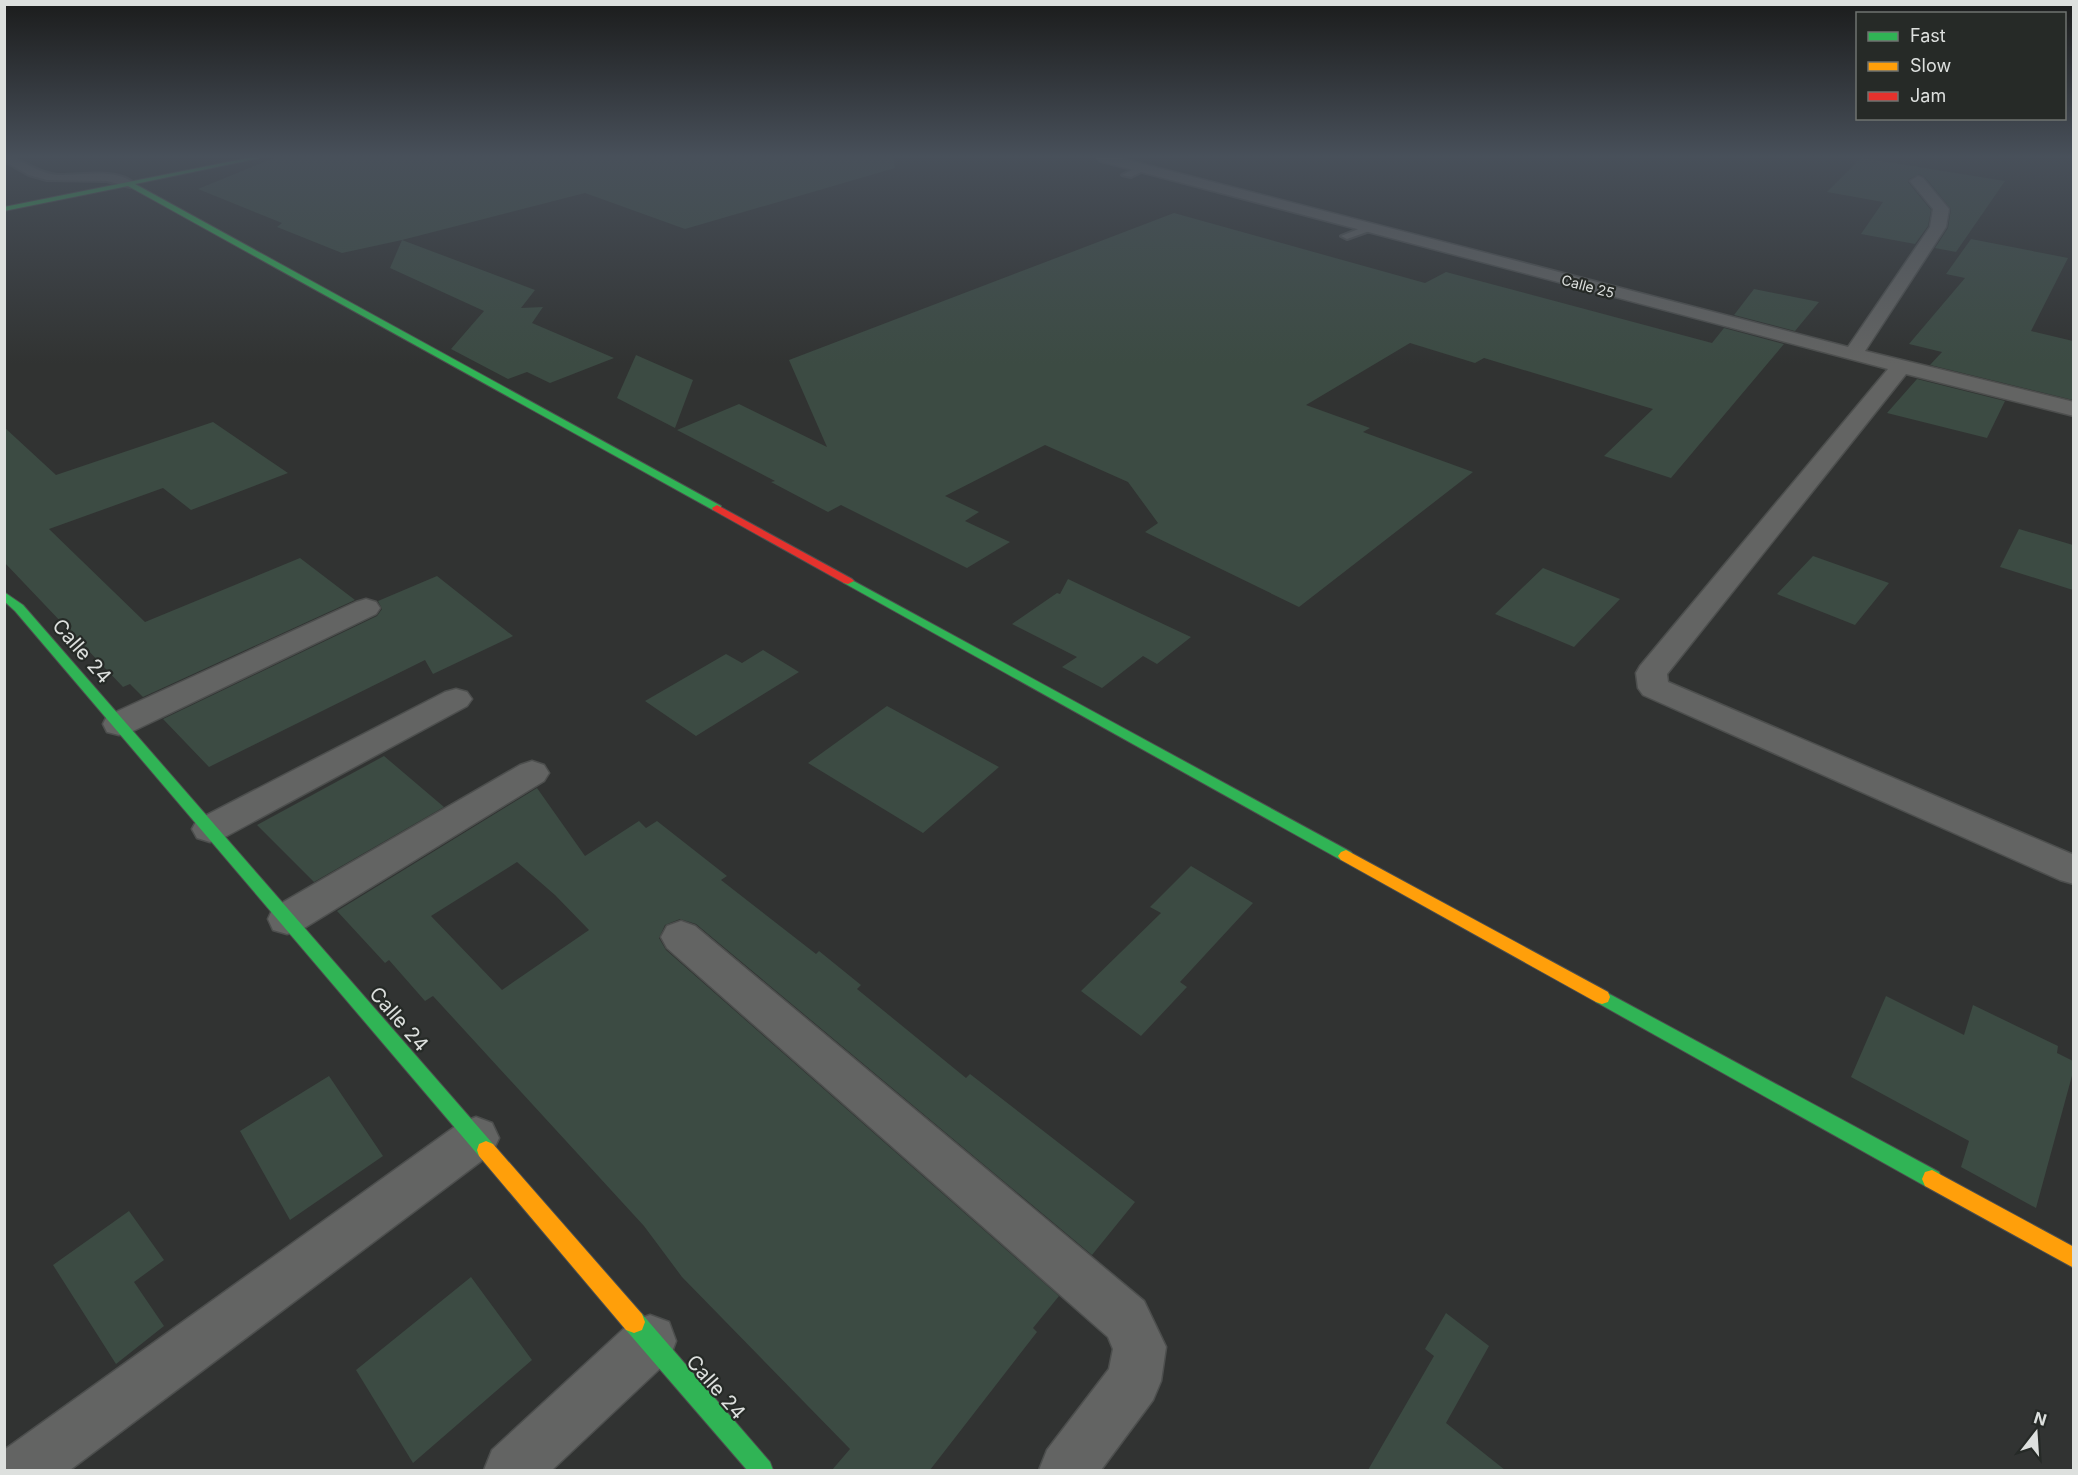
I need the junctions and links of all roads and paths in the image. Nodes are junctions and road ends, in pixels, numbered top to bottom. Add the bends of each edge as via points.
1 (207, 227) edge
2 (1371, 227) joint
3 (1938, 227) edge
4 (1347, 236) dead end
5 (1853, 354) junction
6 (1901, 367) junction
7 (2073, 409) edge
8 (9, 606) edge
9 (366, 608) dead end
10 (456, 699) dead end
11 (119, 724) junction
12 (532, 774) dead end
13 (210, 829) junction
14 (2073, 870) edge
15 (287, 919) junction
16 (681, 937) dead end
17 (476, 1138) junction
18 (2073, 1258) edge
19 (650, 1341) junction
20 (24, 1470) edge
21 (512, 1470) edge
22 (762, 1470) edge
23 (1067, 1470) edge

1 - 18 street
2 - 4 lane
2 - 5 street, Calle 25
3 - 5 street
5 - 6 street, Calle 25
6 - 7 street, Calle 25
6 - 14 street via 1651,673 1654,688
8 - 11 street, Calle 24
9 - 11 street
10 - 13 street
11 - 13 street, Calle 24
12 - 15 street
13 - 15 street, Calle 24
15 - 17 street, Calle 24
16 - 23 street via 1126,1319 1140,1347 1134,1381
17 - 19 street, Calle 24
17 - 20 street
19 - 21 street
19 - 22 street, Calle 24

